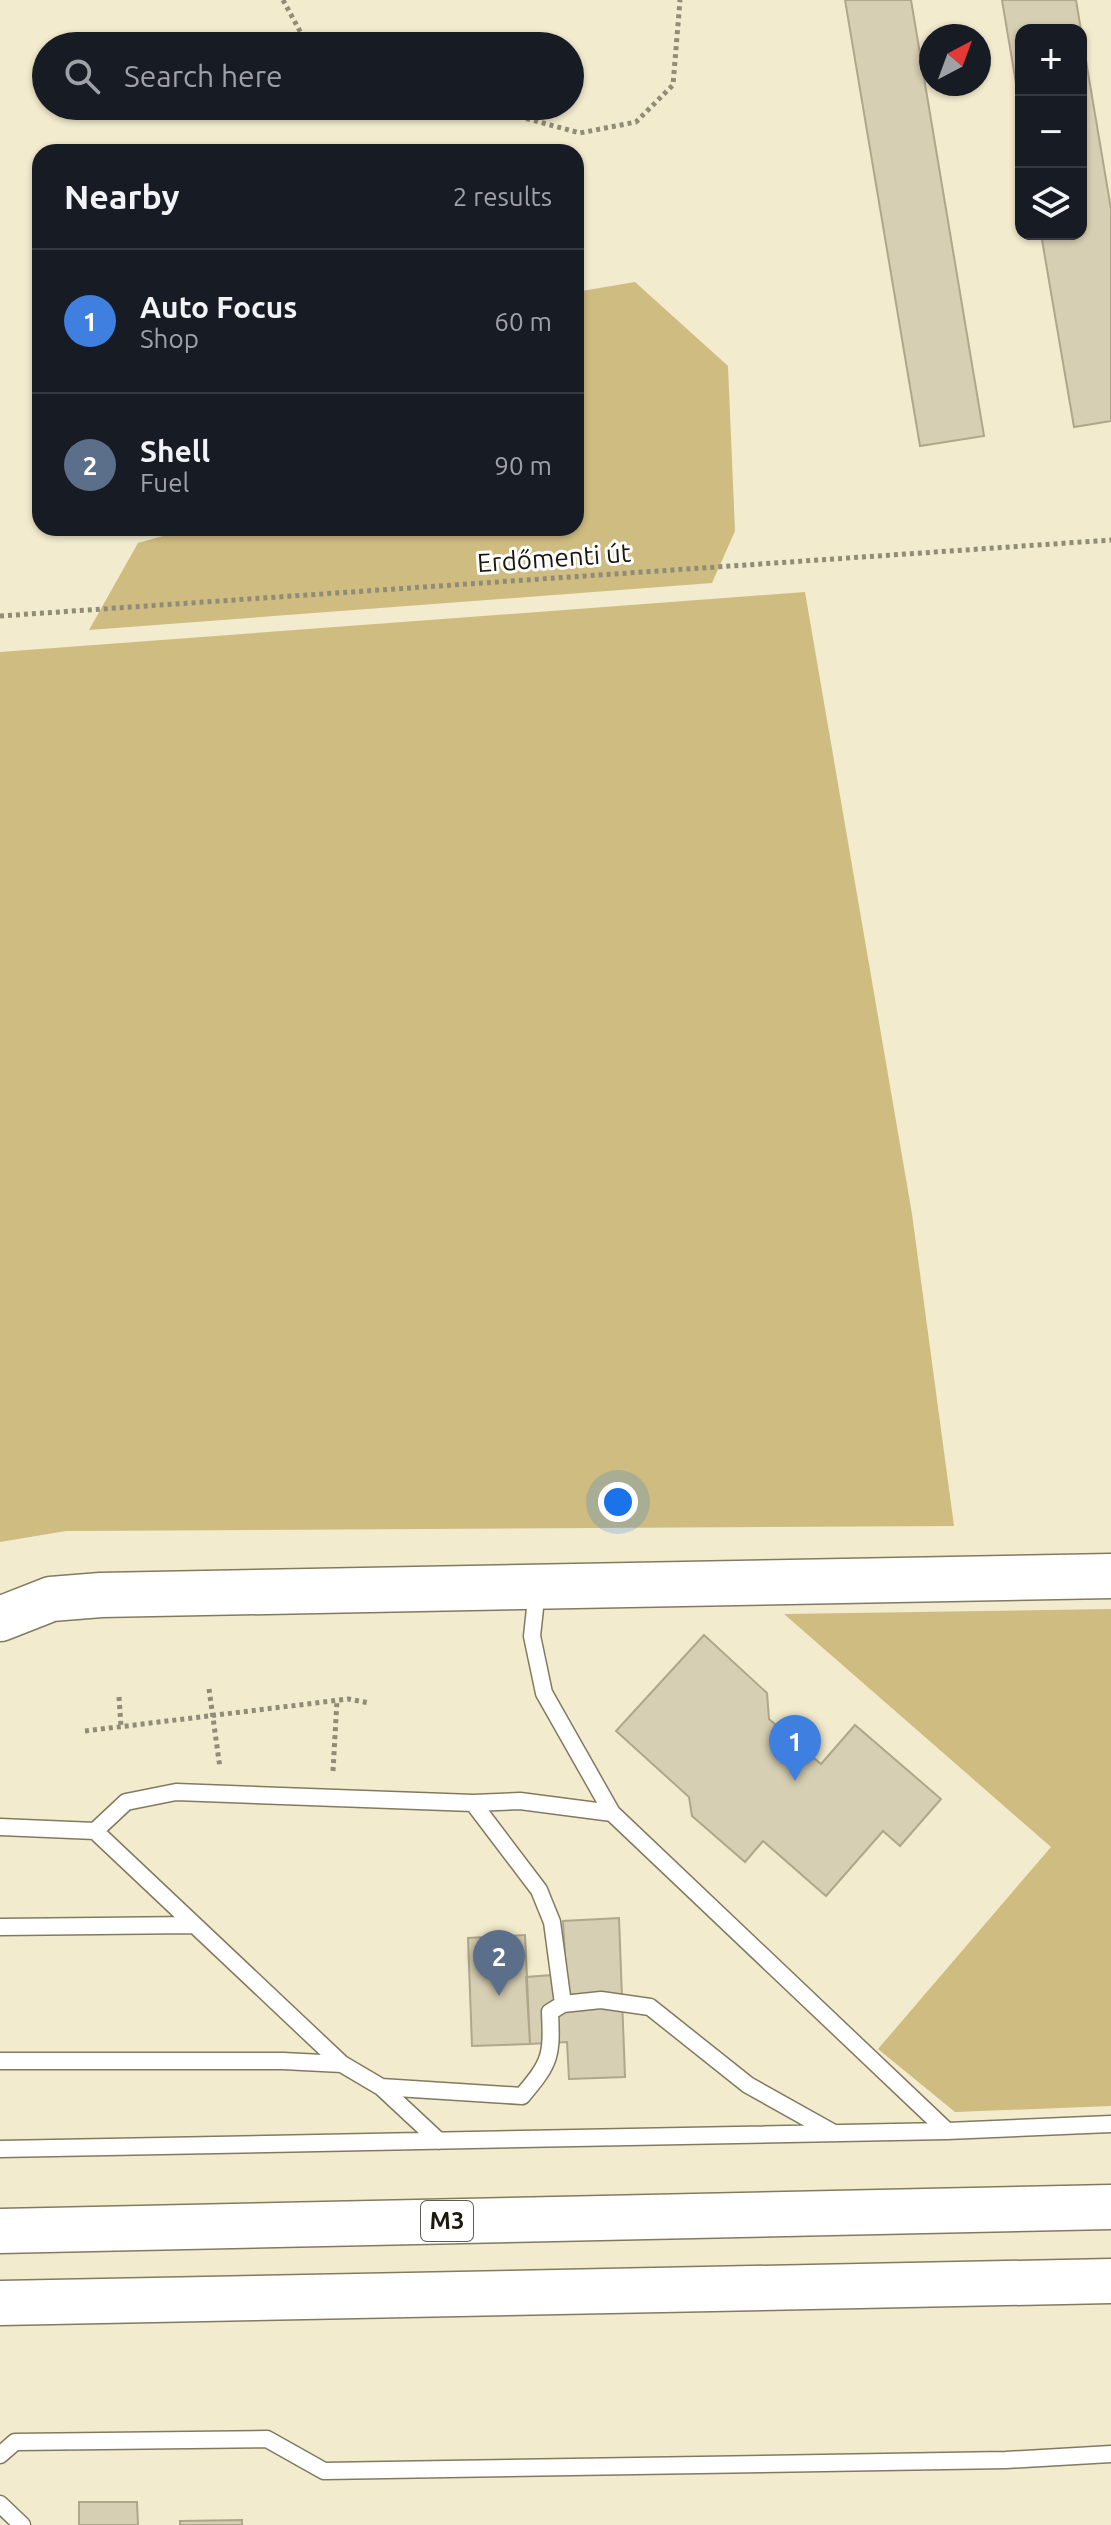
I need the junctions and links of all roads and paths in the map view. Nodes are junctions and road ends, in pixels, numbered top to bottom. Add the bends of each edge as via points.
1 (283, 0) edge
2 (680, 0) edge
3 (300, 32) edge
4 (532, 120) edge
5 (1111, 540) edge
6 (0, 616) edge
7 (1111, 1576) edge
8 (537, 1587) junction
9 (0, 1619) edge
10 (209, 1689) dead end
11 (119, 1697) dead end
12 (337, 1700) junction
13 (369, 1703) dead end
14 (211, 1716) junction
15 (121, 1727) junction
16 (85, 1731) dead end
17 (224, 1793) junction
18 (332, 1797) junction
19 (473, 1803) junction
20 (612, 1813) junction
21 (0, 1827) edge
22 (95, 1831) junction
23 (194, 1925) junction
24 (0, 1927) edge
25 (563, 2004) junction
26 (0, 2061) edge
27 (342, 2064) junction
28 (381, 2087) junction
29 (1111, 2124) edge
30 (947, 2131) junction
31 (833, 2133) junction
32 (439, 2141) junction
33 (0, 2149) edge
34 (1111, 2207) edge
35 (0, 2231) edge
36 (1111, 2281) edge
37 (0, 2303) edge
38 (1111, 2454) edge
39 (0, 2455) edge
40 (0, 2504) edge
41 (22, 2525) edge

1 - 3 path
2 - 4 path via 673,85 636,122 580,133
5 - 6 path, Erdőmenti út
7 - 8 highway
8 - 9 highway via 101,1595 51,1599
8 - 20 lane via 532,1636 544,1693
10 - 14 path
11 - 15 path
12 - 13 path
12 - 14 path
12 - 18 path
14 - 15 path
14 - 17 path
15 - 16 path
17 - 18 lane
17 - 22 lane via 176,1792 126,1802
18 - 19 lane
19 - 20 lane via 520,1801
19 - 25 lane via 539,1890 552,1922
20 - 30 lane
21 - 22 lane
22 - 23 lane
23 - 24 lane
23 - 27 lane
25 - 28 lane via 550,2012 545,2069 522,2096
25 - 31 lane via 601,2000 650,2007 748,2085
26 - 27 lane
27 - 28 lane
28 - 32 lane
29 - 30 lane
30 - 31 lane
31 - 32 lane
32 - 33 lane
34 - 35 highway, M3
36 - 37 highway
38 - 39 lane via 324,2471 267,2439 15,2442
40 - 41 lane

